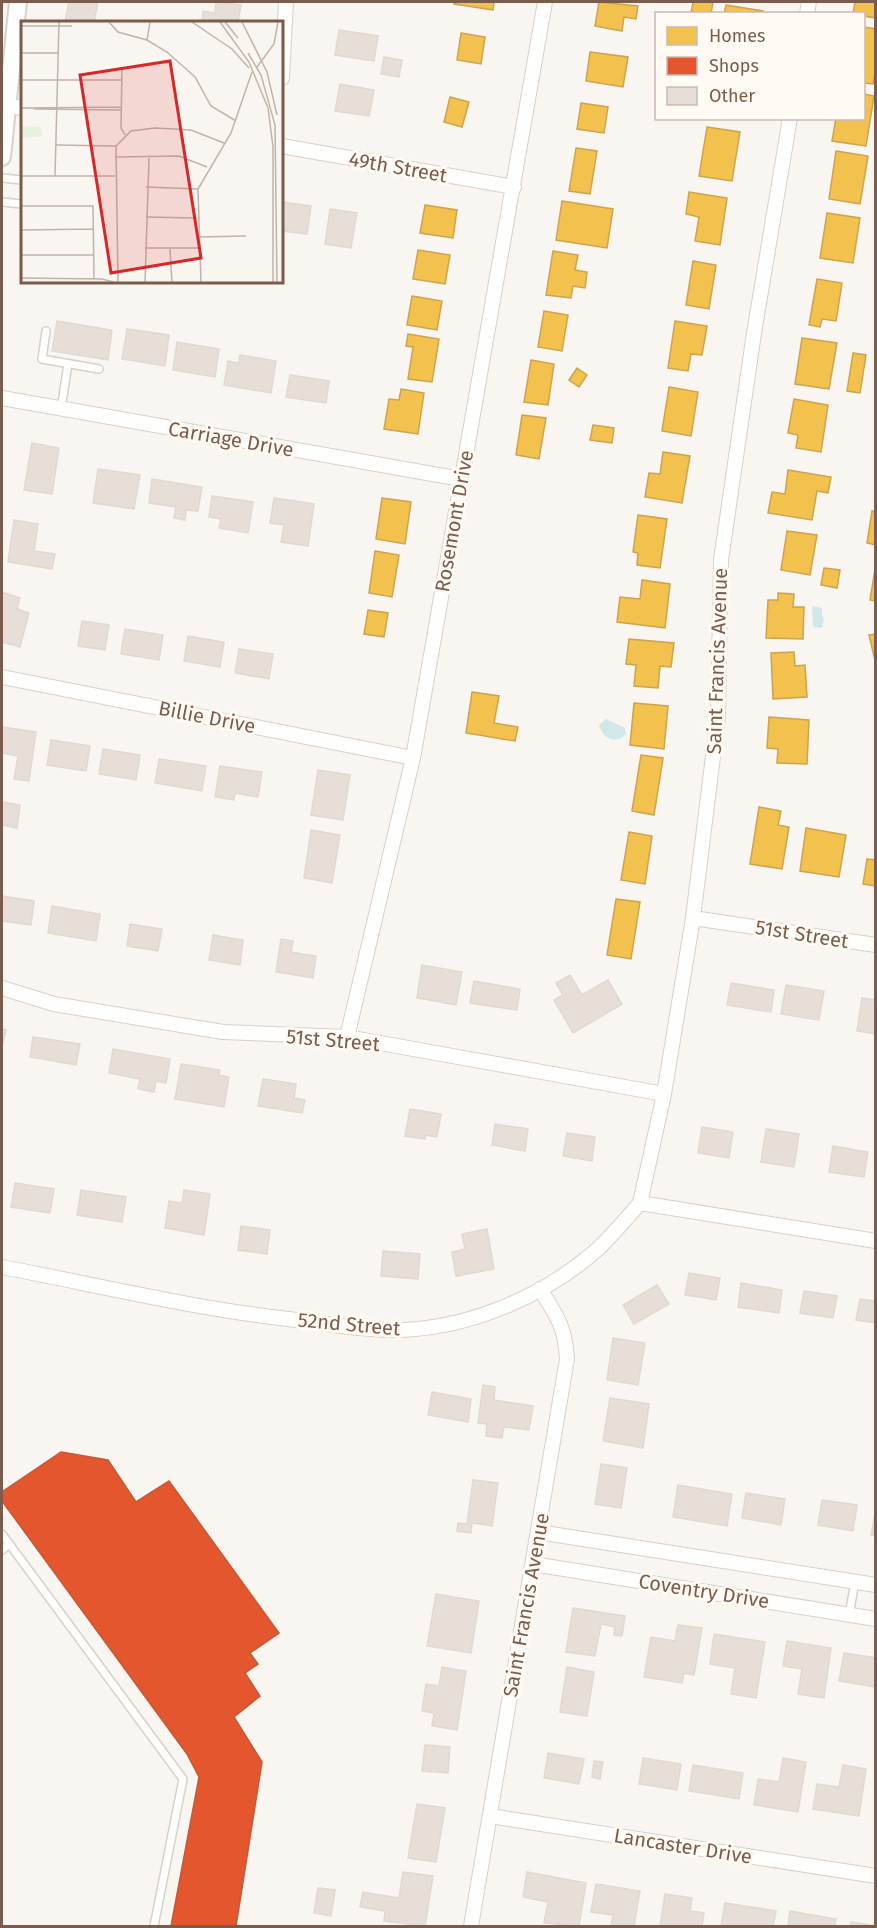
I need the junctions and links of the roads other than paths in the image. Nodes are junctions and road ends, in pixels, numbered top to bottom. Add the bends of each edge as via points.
1 (18, 2) edge
2 (286, 2) edge
3 (545, 2) edge
4 (284, 40) edge
5 (15, 107) edge
6 (790, 120) edge
7 (284, 146) edge
8 (2, 149) edge
9 (2, 178) edge
10 (21, 180) edge
11 (514, 187) junction
12 (2, 202) edge
13 (21, 204) edge
14 (46, 331) dead end
15 (68, 364) junction
16 (99, 369) dead end
17 (2, 398) edge
18 (61, 409) junction
19 (461, 479) junction
20 (2, 676) edge
21 (413, 758) junction
22 (693, 918) junction
23 (876, 945) edge
24 (2, 988) edge
25 (347, 1037) junction
26 (664, 1094) junction
27 (640, 1203) junction
28 (876, 1241) edge
29 (2, 1267) edge
30 (540, 1289) junction
31 (538, 1532) junction
32 (2, 1534) edge
33 (9, 1544) junction
34 (2, 1550) edge
35 (533, 1564) junction
36 (855, 1582) junction
37 (876, 1585) edge
38 (849, 1615) junction
39 (876, 1619) edge
40 (490, 1816) junction
41 (876, 1876) edge
42 (154, 1926) edge
43 (471, 1926) edge

1 - 5 street
2 - 4 street
3 - 11 street, Rosemont Drive
5 - 8 street
6 - 22 street, Saint Francis Avenue via 721,560 718,716
7 - 11 street, 49th Street
9 - 10 lane
11 - 19 street, Rosemont Drive
12 - 13 lane
14 - 15 lane via 42,359
15 - 16 lane
15 - 18 lane
17 - 18 street, Carriage Drive
18 - 19 street, Carriage Drive
19 - 21 street, Rosemont Drive
20 - 21 street, Billie Drive
21 - 25 street, Rosemont Drive
22 - 23 street, 51st Street
22 - 26 street, Saint Francis Avenue
24 - 25 street, 51st Street via 54,1004 223,1032
25 - 26 street, 51st Street
26 - 27 street, Saint Francis Avenue
27 - 28 street
27 - 30 street, 52nd Street via 599,1248
29 - 30 street, 52nd Street via 243,1314 402,1330 450,1323 496,1309
30 - 31 street, Saint Francis Avenue via 560,1320 566,1336 567,1359
31 - 35 street, Saint Francis Avenue
31 - 36 street, Coventry Drive
32 - 33 lane
33 - 34 lane
33 - 42 lane via 183,1779
35 - 38 street, Coventry Drive
35 - 40 street, Saint Francis Avenue
36 - 37 street, Coventry Drive
36 - 38 lane
38 - 39 street, Coventry Drive
40 - 41 street, Lancaster Drive
40 - 43 street, Saint Francis Avenue

